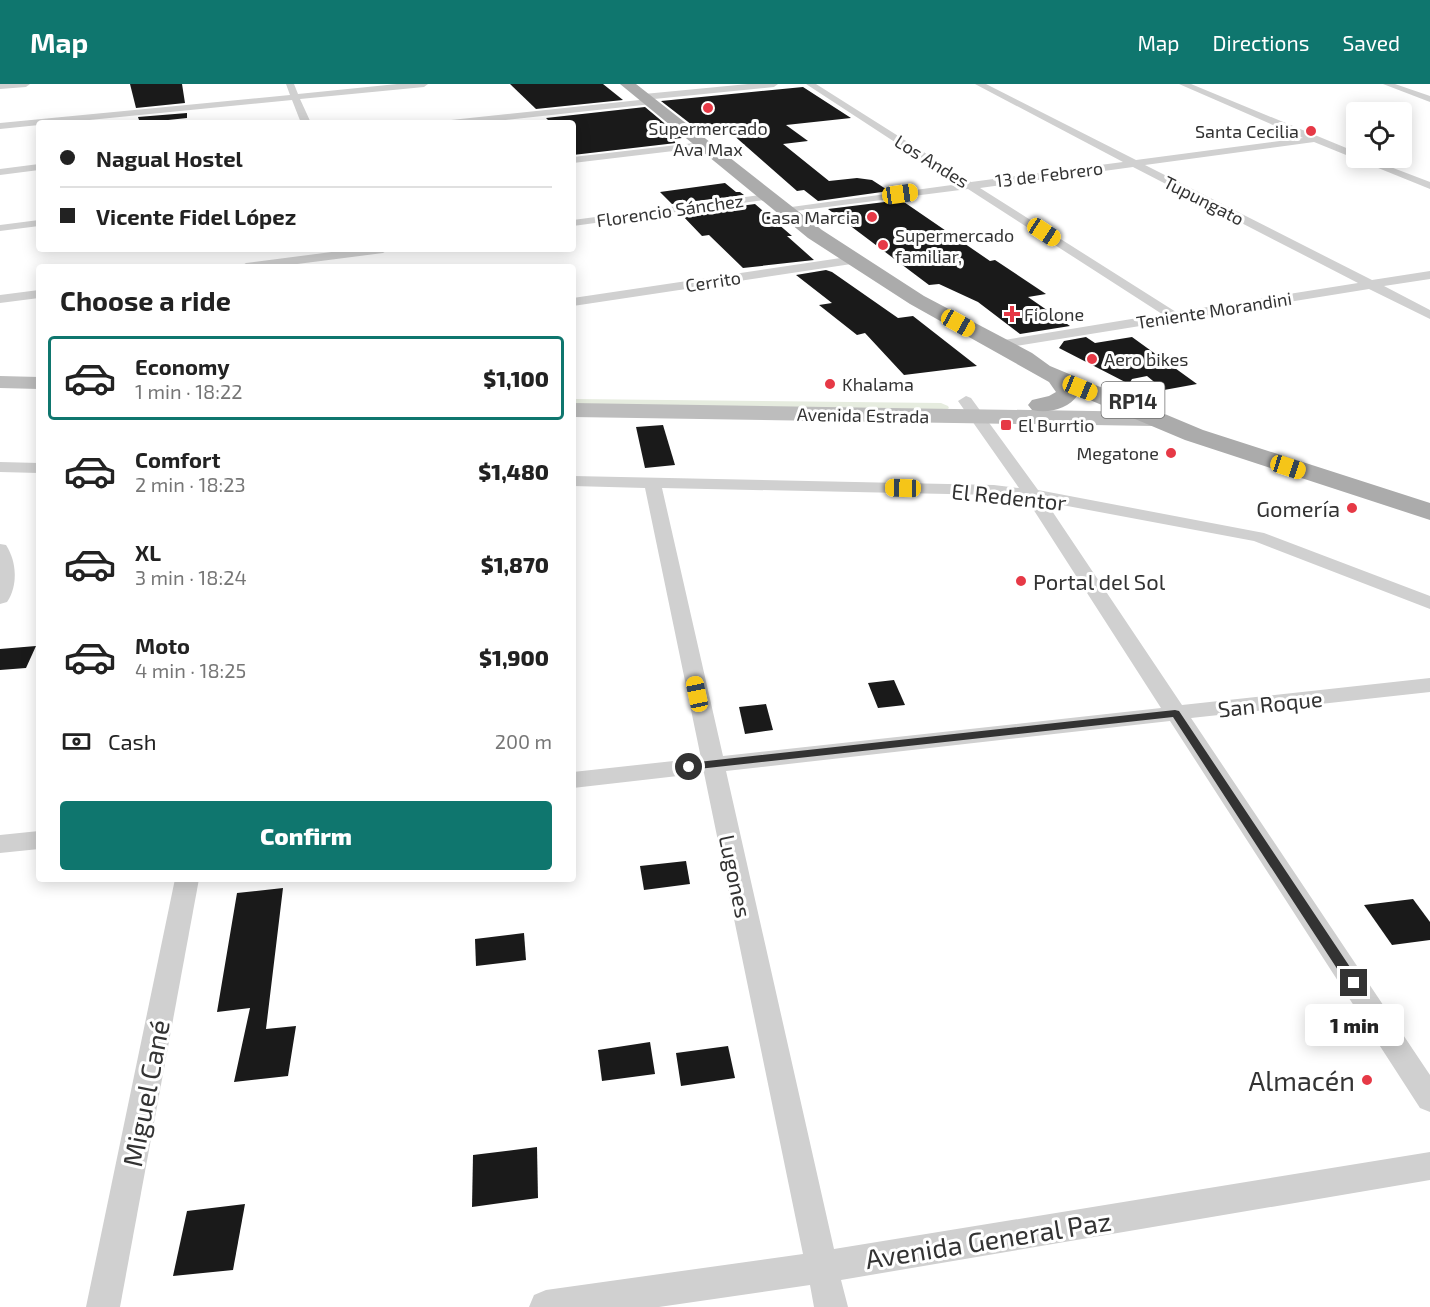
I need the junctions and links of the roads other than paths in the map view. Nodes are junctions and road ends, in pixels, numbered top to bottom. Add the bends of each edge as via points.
1 (26, 84) edge
2 (290, 84) edge
3 (424, 84) edge
4 (627, 84) edge
5 (774, 84) edge
6 (810, 84) edge
7 (979, 84) edge
8 (1183, 84) edge
9 (1387, 84) edge
10 (0, 86) edge
11 (294, 97) junction
12 (1430, 99) edge
13 (647, 100) junction
14 (61, 120) edge
15 (305, 120) edge
16 (477, 120) edge
17 (36, 122) edge
18 (0, 126) edge
19 (1315, 140) junction
20 (704, 145) junction
21 (1346, 152) edge
22 (576, 160) edge
23 (1132, 163) junction
24 (36, 167) edge
25 (1385, 168) edge
26 (0, 171) edge
27 (969, 184) junction
28 (1430, 186) edge
29 (768, 197) junction
30 (784, 211) junction
31 (36, 223) edge
32 (576, 223) edge
33 (0, 228) edge
34 (353, 252) edge
35 (854, 260) junction
36 (267, 264) edge
37 (1430, 275) edge
38 (1370, 285) junction
39 (36, 294) edge
40 (0, 299) edge
41 (576, 302) edge
42 (1430, 315) edge
43 (1175, 317) junction
44 (998, 345) junction
45 (1024, 358) junction
46 (1059, 380) junction
47 (0, 382) edge
48 (36, 383) edge
49 (576, 394) edge
50 (0, 399) edge
51 (36, 400) edge
52 (1040, 405) junction
53 (972, 409) junction
54 (1128, 409) junction
55 (576, 410) edge
56 (1154, 419) junction
57 (1242, 441) junction
58 (0, 467) edge
59 (36, 468) edge
60 (576, 482) edge
61 (653, 484) junction
62 (1032, 494) junction
63 (1430, 501) edge
64 (1430, 512) edge
65 (0, 549) edge
66 (0, 598) edge
67 (1430, 603) edge
68 (1430, 685) edge
69 (1175, 713) junction
70 (712, 764) junction
71 (576, 780) edge
72 (36, 840) edge
73 (0, 844) edge
74 (187, 882) edge
75 (1430, 1099) edge
76 (1430, 1166) edge
77 (822, 1267) junction
78 (103, 1307) edge
79 (546, 1307) edge
80 (831, 1307) edge

1 - 10 street
2 - 11 street
3 - 11 street
4 - 13 main road, RP14
5 - 13 street
6 - 27 street, Los Andes
7 - 23 street, Tupungato
8 - 19 street
9 - 12 street
11 - 14 street
11 - 15 street
13 - 16 street
13 - 20 main road, RP14
17 - 18 street
19 - 21 street
19 - 23 street, 13 de Febrero
20 - 22 street
20 - 29 main road, RP14
23 - 27 street, 13 de Febrero
23 - 38 street, Tupungato
24 - 26 street
25 - 28 street
27 - 30 street, 13 de Febrero
27 - 43 street, Los Andes
29 - 30 main road, RP14
29 - 32 street, Florencio Sánchez
30 - 35 main road, RP14
31 - 33 street
34 - 36 street
35 - 41 street, Cerrito
35 - 44 main road, RP14
37 - 38 street, Teniente Morandini
38 - 42 street, Tupungato
38 - 43 street, Teniente Morandini
39 - 40 street
43 - 44 street, Teniente Morandini
44 - 45 main road, RP14
45 - 46 main road, RP14
45 - 57 main road, RP14
46 - 52 main road via 1068,394 1057,402
46 - 54 main road, RP14
47 - 48 main road
49 - 53 main road, Avenida Estrada
50 - 51 main road
52 - 53 main road, Avenida Estrada
52 - 54 main road, Avenida Estrada
53 - 55 main road, Avenida Estrada
53 - 56 main road, Avenida Estrada
53 - 62 street
54 - 56 main road, RP14
54 - 57 main road
56 - 64 main road, RP14 via 1238,451
57 - 63 main road, RP14
58 - 59 street
60 - 61 street, El Redentor
61 - 62 street, El Redentor
61 - 70 street, Lugones
62 - 67 street, El Redentor via 1258,537
62 - 69 street
65 - 66 street via 6,573
68 - 69 street, San Roque
69 - 70 street, San Roque
69 - 75 street
70 - 71 street, San Roque
70 - 77 street, Lugones
72 - 73 street
74 - 78 street, Miguel Cané
76 - 77 street, Avenida General Paz
77 - 79 street, Avenida General Paz
77 - 80 street, Lugones

